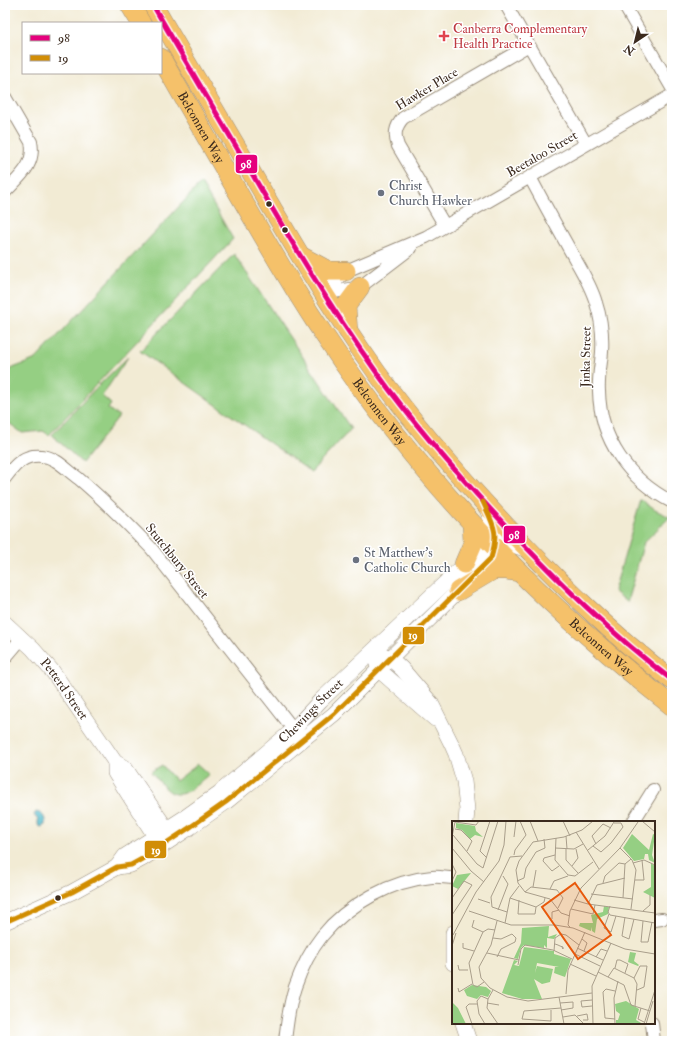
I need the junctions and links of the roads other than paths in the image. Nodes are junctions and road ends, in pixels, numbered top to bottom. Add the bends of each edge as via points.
1 (130, 5) edge
2 (153, 5) edge
3 (506, 5) edge
4 (624, 5) edge
5 (140, 22) edge
6 (529, 45) junction
7 (162, 60) edge
8 (672, 88) edge
9 (672, 95) edge
10 (5, 97) edge
11 (586, 144) junction
12 (530, 177) junction
13 (5, 192) edge
14 (444, 226) junction
15 (426, 237) junction
16 (298, 254) junction
17 (346, 271) junction
18 (286, 275) junction
19 (360, 287) junction
20 (324, 294) junction
21 (348, 331) junction
22 (326, 338) junction
23 (5, 478) edge
24 (484, 502) junction
25 (672, 502) edge
26 (472, 524) junction
27 (494, 546) junction
28 (530, 552) junction
29 (464, 564) junction
30 (518, 572) junction
31 (458, 591) junction
32 (5, 623) edge
33 (22, 638) junction
34 (373, 650) junction
35 (5, 658) edge
36 (390, 658) junction
37 (379, 670) junction
38 (672, 680) edge
39 (672, 706) edge
40 (440, 724) junction
41 (297, 735) junction
42 (654, 790) dead end
43 (466, 821) edge
44 (634, 821) edge
45 (164, 837) junction
46 (452, 878) edge
47 (5, 922) edge
48 (463, 1024) edge
49 (652, 1024) edge
50 (285, 1041) edge
51 (470, 1041) edge
52 (654, 1041) edge

1 - 5 main road
2 - 16 main road, Belconnen Way
3 - 6 street
4 - 8 street
6 - 11 street
6 - 14 street, Hawker Place via 403,118 399,123 395,132 398,146
7 - 18 main road, Belconnen Way
9 - 11 street, Beetaloo Street
10 - 13 street via 33,150 26,169
11 - 12 street, Beetaloo Street
12 - 14 street, Beetaloo Street
12 - 25 street, Jinka Street via 582,271 596,303 600,318 602,349 599,391 601,414 612,446 624,464 639,479 658,495
14 - 15 street, Beetaloo Street
15 - 17 street, Beetaloo Street
15 - 19 street, Beetaloo Street
16 - 17 main road via 329,272
16 - 20 main road, Belconnen Way
17 - 20 street, Beetaloo Street
18 - 20 main road via 306,292
18 - 22 main road, Belconnen Way
19 - 20 street, Beetaloo Street
19 - 21 main road via 346,306
20 - 21 main road, Belconnen Way
20 - 22 main road via 319,308
21 - 24 main road, Belconnen Way via 410,417
22 - 26 main road, Belconnen Way via 393,431
23 - 41 street, Stutchbury Street via 23,460 32,456 46,456 56,461 100,497 151,548
24 - 27 street, Chewings Street via 494,524
24 - 28 main road, Belconnen Way
26 - 27 main road, Belconnen Way
26 - 29 main road via 473,543
27 - 28 street, Chewings Street via 513,545
27 - 29 street, Chewings Street via 481,549
27 - 30 main road, Belconnen Way
27 - 31 street, Chewings Street via 491,558
28 - 38 main road, Belconnen Way via 602,621
29 - 34 street, Chewings Street
30 - 31 main road via 493,570
30 - 39 main road, Belconnen Way via 588,637
31 - 36 street, Chewings Street
32 - 33 street, Petterd Street
33 - 35 street
33 - 45 street, Petterd Street via 53,672 115,762 125,768
34 - 36 street
34 - 37 street
34 - 41 street, Chewings Street via 320,700
36 - 37 street, Chewings Street
36 - 40 street via 431,703
37 - 40 street
37 - 41 street, Chewings Street via 334,714
40 - 43 street via 456,754 464,781
41 - 45 street, Chewings Street via 222,797
42 - 44 street
45 - 47 street, Chewings Street via 131,865 117,866 72,892
46 - 50 street via 432,877 404,883 378,892 342,916 322,936 306,961 295,987
48 - 51 street
49 - 52 street

